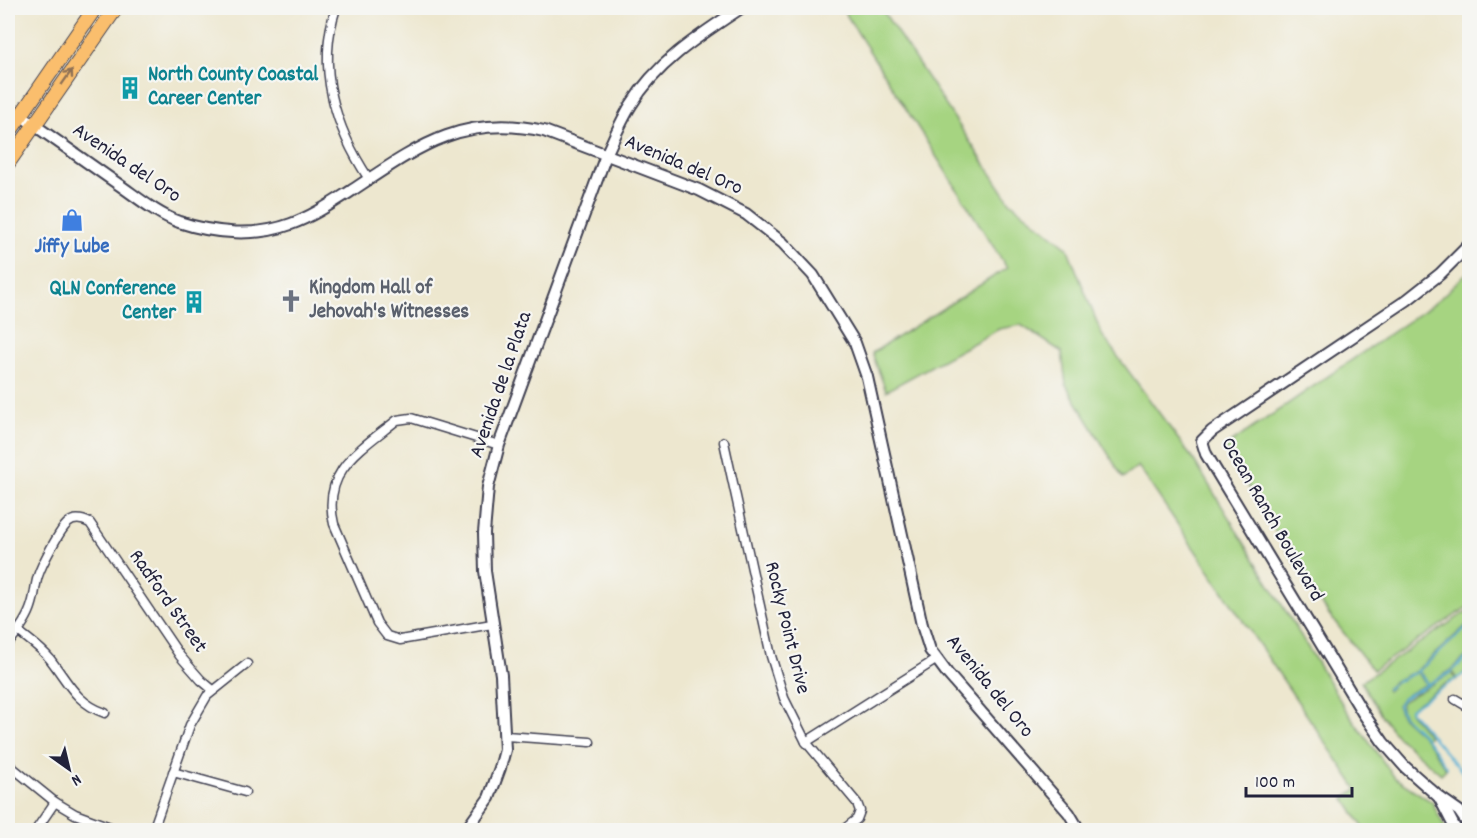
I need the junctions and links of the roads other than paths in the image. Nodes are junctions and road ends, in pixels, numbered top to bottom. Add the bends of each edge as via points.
1 (94, 8) edge
2 (116, 8) edge
3 (336, 8) edge
4 (741, 8) edge
5 (21, 115) junction
6 (34, 125) junction
7 (8, 134) edge
8 (606, 155) junction
9 (8, 163) edge
10 (369, 179) junction
11 (1470, 244) edge
12 (724, 442) dead end
13 (499, 445) junction
14 (492, 624) junction
15 (18, 631) junction
16 (8, 644) edge
17 (937, 660) junction
18 (247, 664) dead end
19 (213, 690) junction
20 (1455, 699) dead end
21 (1470, 708) edge
22 (105, 713) dead end
23 (506, 736) junction
24 (590, 742) dead end
25 (806, 742) junction
26 (8, 764) edge
27 (173, 772) junction
28 (245, 792) dead end
29 (1439, 797) junction
30 (55, 802) junction
31 (1470, 827) edge
32 (36, 831) edge
33 (118, 831) edge
34 (153, 831) edge
35 (466, 831) edge
36 (843, 831) edge
37 (1079, 831) edge
38 (1456, 831) edge

1 - 5 main road
6 -> 2 main road
3 - 10 street via 328,61 329,91 338,123
4 - 8 street, Avenida de la Plata via 697,37 646,84 622,119
5 - 6 street, Avenida del Oro
5 - 7 main road
6 - 9 main road
6 - 10 street, Avenida del Oro via 153,209 178,222 211,230 242,233 290,225 314,215
8 - 10 street, Avenida del Oro via 544,131 499,125 475,127 420,147
8 - 13 street, Avenida de la Plata
8 - 17 street, Avenida del Oro via 699,190 746,214 783,243 813,275 845,324 867,377 922,625
11 - 29 street, Ocean Ranch Boulevard via 1407,300 1202,441 1206,454 1363,713 1405,767
12 - 25 street, Rocky Point Drive via 773,664 791,715
13 - 14 street, Avenida de la Plata via 488,487 484,533
13 - 14 street via 402,417 349,459 334,482 331,498 334,524 377,623 387,636 400,640
14 - 23 street, Avenida de la Plata
15 - 16 street
15 - 19 street, Radford Street via 32,605 43,563 65,526 77,519 84,520 90,523 180,656
15 - 22 street via 49,658 91,708
17 - 25 street
17 - 37 street, Avenida del Oro via 1069,813
18 - 19 street
19 - 27 street via 190,725
20 - 21 street
23 - 24 street
23 - 35 street, Avenida de la Plata via 501,768 489,798
25 - 36 street, Rocky Point Drive via 857,803 857,819
26 - 30 street
27 - 28 street
27 - 34 street
29 - 31 street, Ocean Ranch Boulevard via 1459,811
29 - 38 street, Ocean Ranch Boulevard
30 - 32 street
30 - 33 street

